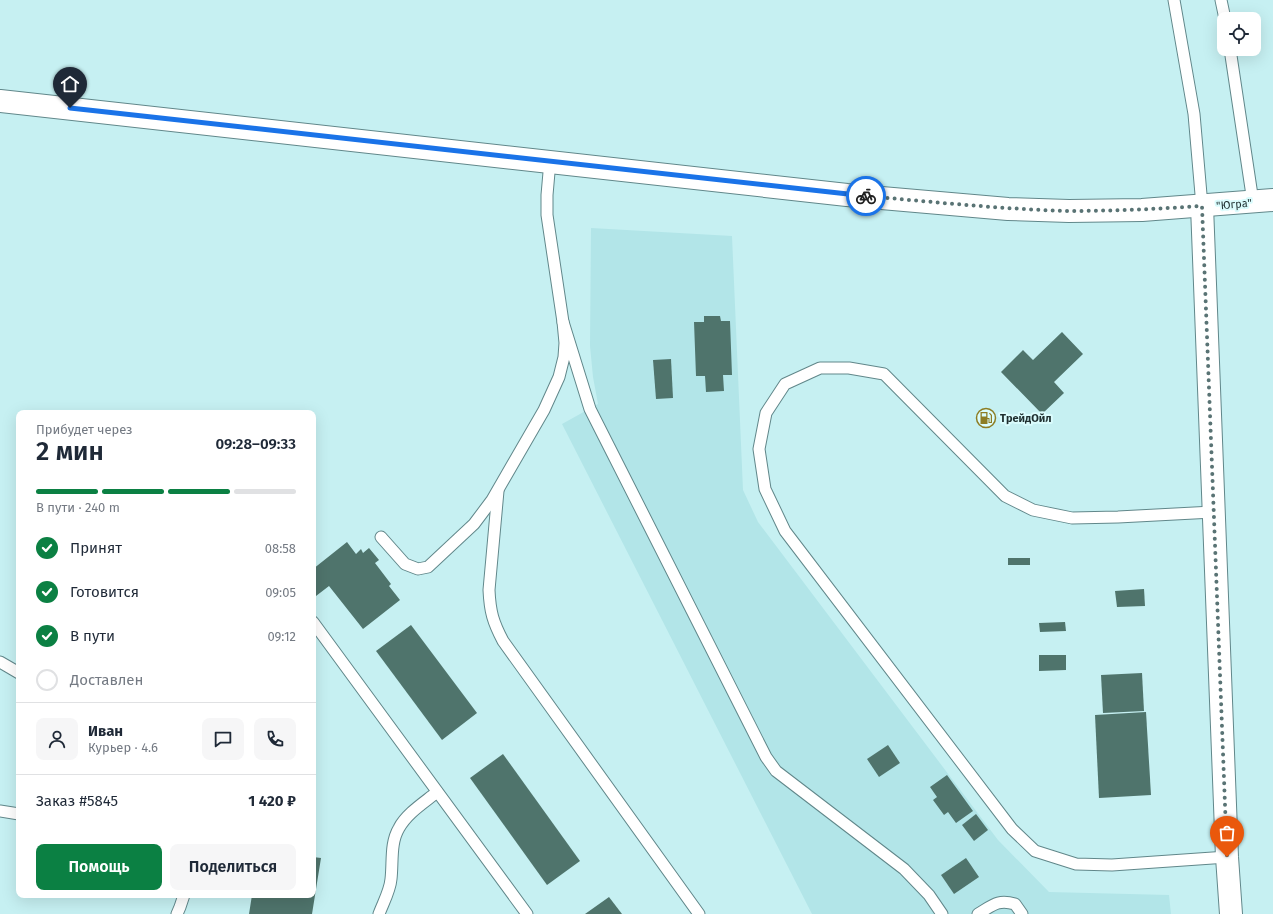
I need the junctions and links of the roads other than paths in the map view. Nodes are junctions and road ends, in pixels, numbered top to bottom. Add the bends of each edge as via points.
1 (1174, 0) edge
2 (1222, 0) edge
3 (1224, 12) edge
4 (1232, 56) edge
5 (0, 101) edge
6 (550, 162) junction
7 (1263, 201) edge
8 (1202, 206) junction
9 (563, 322) junction
10 (498, 488) junction
11 (1213, 512) junction
12 (381, 537) dead end
13 (316, 626) edge
14 (0, 662) edge
15 (16, 671) edge
16 (437, 792) junction
17 (0, 811) edge
18 (16, 814) edge
19 (1227, 857) junction
20 (183, 898) edge
21 (177, 914) edge
22 (379, 914) edge
23 (526, 914) edge
24 (699, 914) edge
25 (942, 914) edge
26 (978, 914) edge
27 (1022, 914) edge
28 (1231, 914) edge

1 - 8 lane via 1194,114
2 - 3 lane
4 - 7 lane
5 - 6 main road, "Югра"
6 - 8 main road, "Югра" via 847,195 1008,208 1069,211
6 - 9 lane via 547,215
7 - 8 main road, "Югра"
8 - 11 main road
9 - 10 lane via 564,357 559,377 544,410
9 - 25 lane via 590,409 766,757 776,771 904,869 929,895
10 - 12 lane via 474,524 428,567 418,569 405,564
10 - 24 lane via 489,590 494,624 503,641
11 - 19 main road
11 - 19 lane via 1072,518 1033,510 1006,496 884,374 849,368 820,368 785,384 766,413 759,449 765,490 785,531 1012,829 1035,851 1076,864 1112,865
13 - 16 lane
14 - 15 lane
16 - 22 lane via 399,827 394,840 391,881
16 - 23 lane
17 - 18 lane
19 - 28 main road
20 - 21 lane
26 - 27 lane via 1004,901 1015,904

